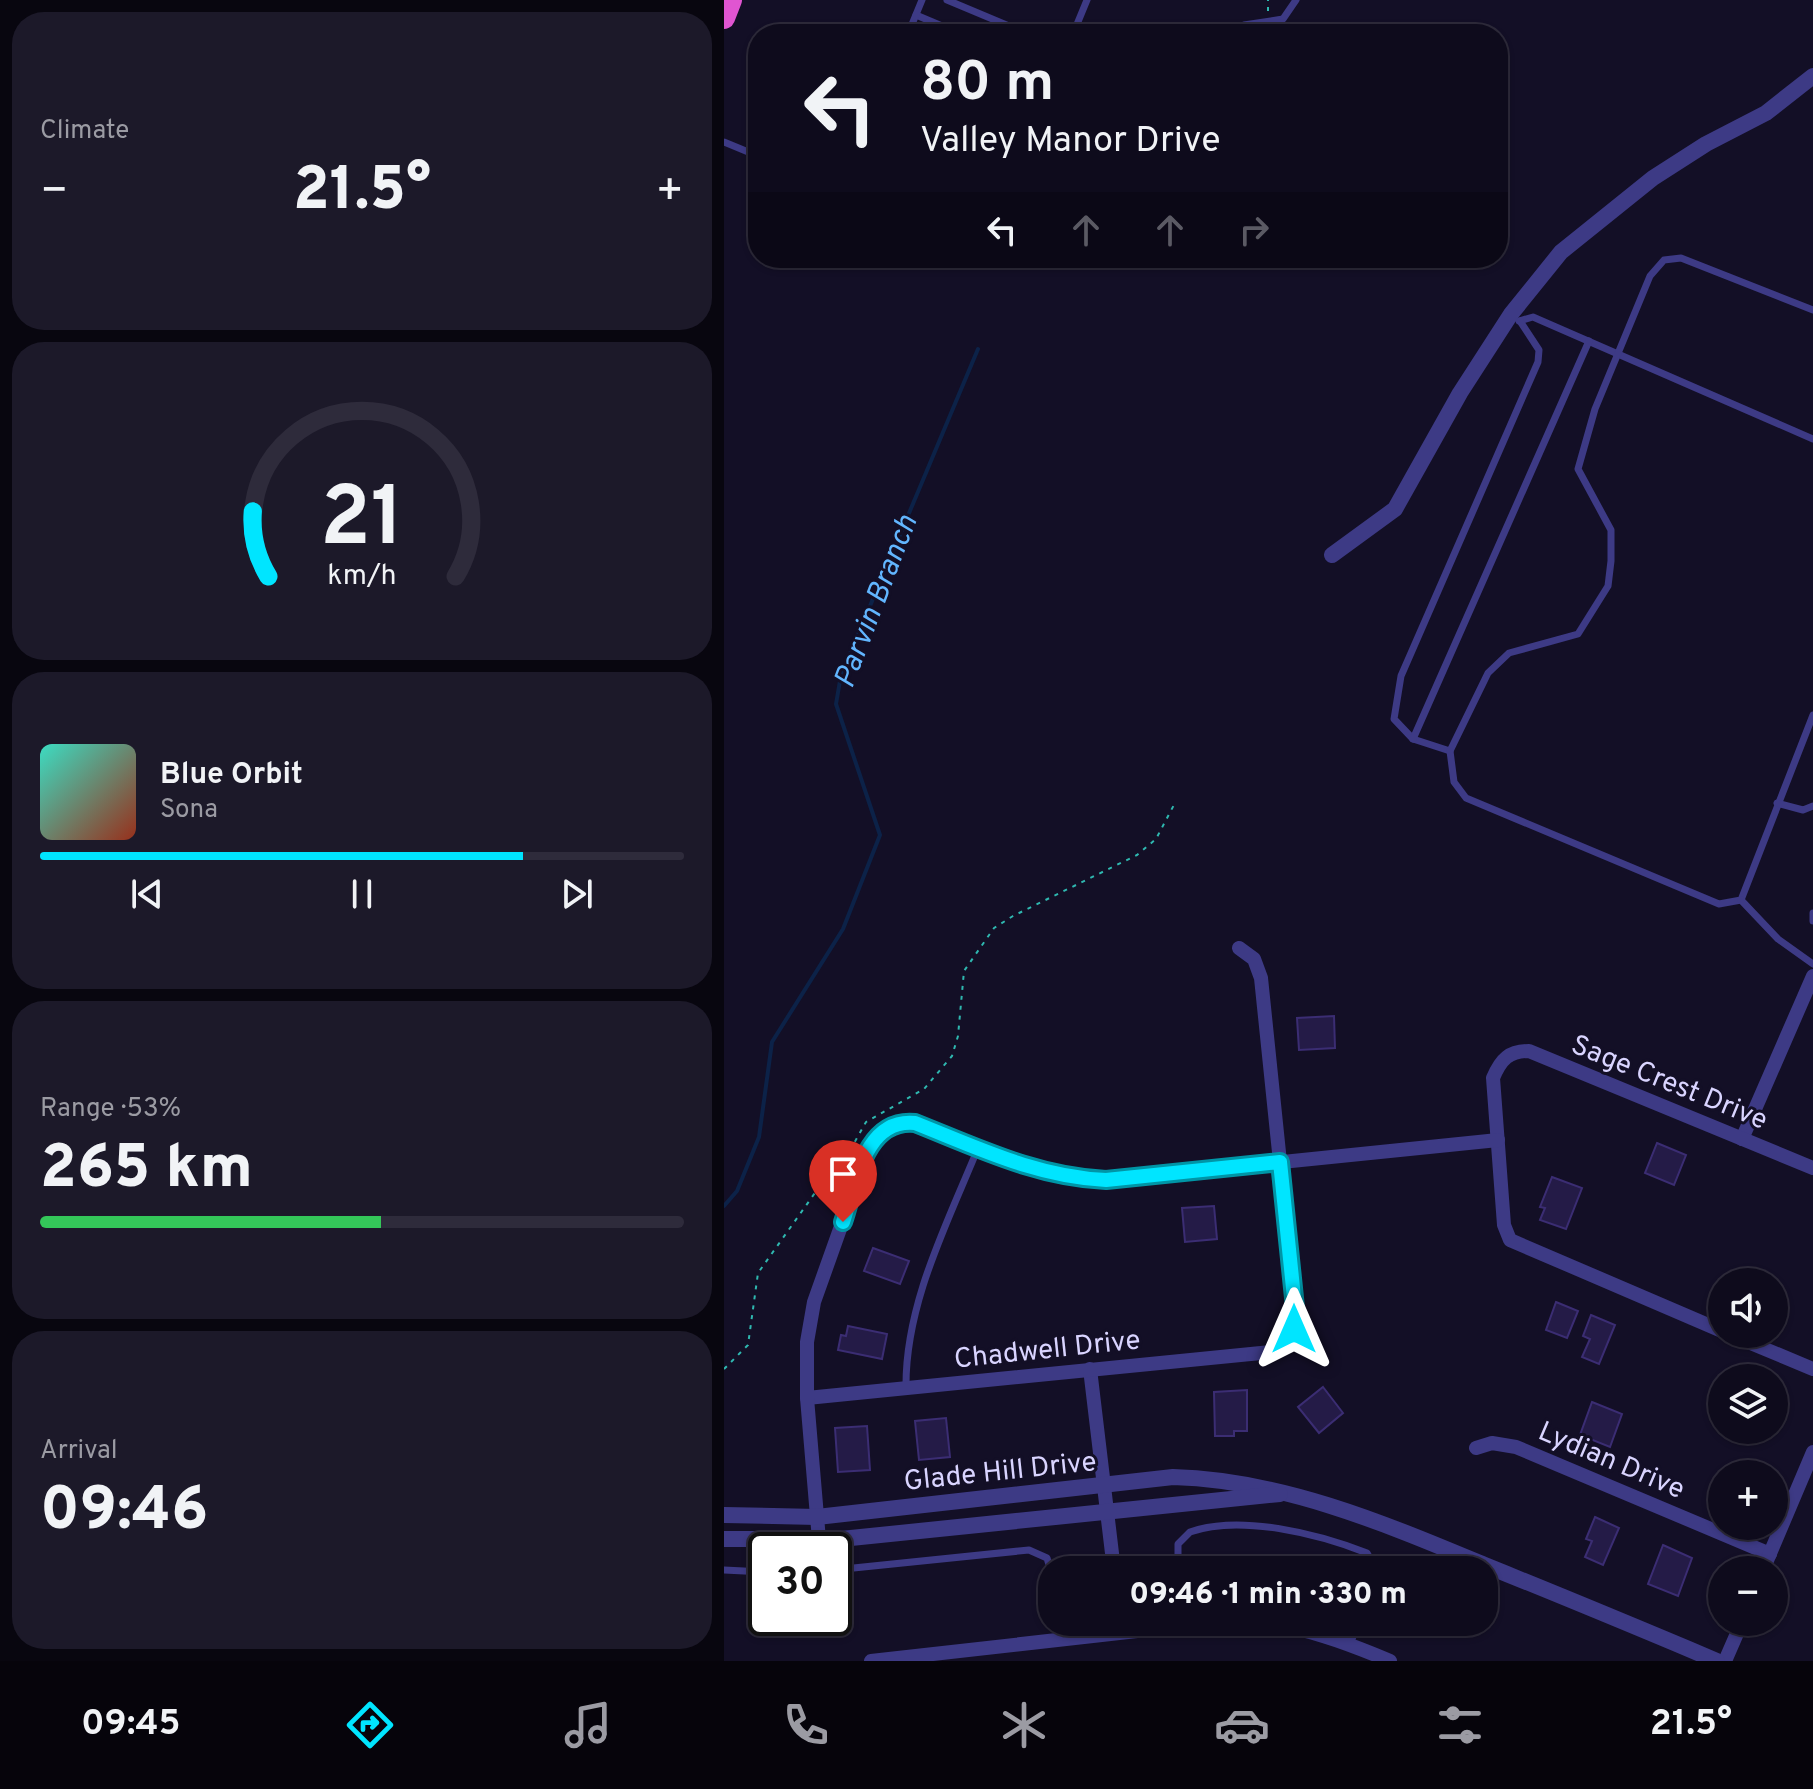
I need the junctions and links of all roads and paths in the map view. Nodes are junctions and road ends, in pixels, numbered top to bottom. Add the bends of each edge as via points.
1 (731, 0) edge
2 (922, 0) edge
3 (947, 0) edge
4 (1087, 0) edge
5 (1296, 0) edge
6 (964, 3) edge
7 (916, 15) junction
8 (724, 18) edge
9 (912, 24) edge
10 (937, 24) edge
11 (1007, 24) edge
12 (1077, 24) edge
13 (1264, 24) edge
14 (1813, 76) edge
15 (724, 142) edge
16 (748, 152) edge
17 (1813, 310) edge
18 (1515, 318) junction
19 (1589, 341) junction
20 (1619, 357) junction
21 (1813, 439) edge
22 (1332, 555) dead end
23 (1813, 715) edge
24 (1413, 739) junction
25 (1450, 751) junction
26 (1176, 801) dead end
27 (1777, 803) junction
28 (1813, 806) edge
29 (1741, 900) junction
30 (1813, 913) edge
31 (1813, 921) edge
32 (1239, 948) dead end
33 (1813, 964) edge
34 (1813, 976) edge
35 (1742, 1139) junction
36 (1498, 1140) junction
37 (978, 1148) junction
38 (1280, 1162) junction
39 (1813, 1168) edge
40 (1708, 1325) edge
41 (1763, 1348) edge
42 (724, 1369) edge
43 (1090, 1369) junction
44 (1813, 1369) edge
45 (906, 1388) junction
46 (807, 1398) junction
47 (1476, 1448) dead end
48 (1813, 1452) edge
49 (1104, 1485) junction
50 (1281, 1494) junction
51 (1107, 1511) junction
52 (724, 1515) edge
53 (817, 1517) junction
54 (818, 1532) edge
55 (852, 1537) edge
56 (724, 1539) edge
57 (748, 1539) edge
58 (1770, 1554) joint
59 (1042, 1556) edge
60 (1112, 1556) edge
61 (1178, 1556) edge
62 (1369, 1556) edge
63 (852, 1568) edge
64 (724, 1570) edge
65 (748, 1571) edge
66 (1069, 1636) edge
67 (1324, 1636) edge
68 (1353, 1636) edge
69 (1736, 1636) edge
70 (1059, 1638) joint
71 (1350, 1644) junction
72 (946, 1656) edge
73 (871, 1661) edge
74 (1390, 1661) edge
75 (1717, 1661) edge
76 (1725, 1661) edge

1 - 8 highway
2 - 7 lane
3 - 6 lane
4 - 12 lane
5 - 13 lane via 1283,19
6 - 11 lane
7 - 9 lane
7 - 10 lane
14 - 18 street via 1766,113 1653,178 1561,252
15 - 16 lane
17 - 20 lane via 1681,258 1664,260 1650,276
18 - 19 lane via 1533,317
18 - 22 street via 1460,393 1395,509
18 - 24 lane via 1539,350 1538,362 1401,676 1394,719
19 - 20 lane
19 - 24 lane
20 - 21 lane
20 - 25 lane via 1595,409 1578,469 1611,530 1608,586 1578,634 1509,653 1488,673
23 - 27 lane
24 - 25 lane
25 - 29 lane via 1454,782 1466,798 1719,904
26 - 42 path via 1156,839 1137,855 994,928 964,971 952,1056 924,1089 866,1122 758,1273 748,1345
27 - 28 lane via 1803,810
27 - 29 lane
29 - 33 lane via 1778,939
30 - 31 lane
32 - 38 street via 1254,959 1261,978
34 - 35 street
35 - 36 street, Sage Crest Drive via 1529,1051 1506,1056 1493,1078
35 - 39 street, Sage Crest Drive
36 - 38 street
36 - 40 street via 1504,1225 1510,1240
37 - 38 street via 1057,1176 1106,1180
37 - 45 lane via 912,1323
37 - 46 street via 915,1123 889,1125 871,1142 814,1302 805,1366
38 - 43 street, Chadwell Drive via 1296,1317 1289,1338 1271,1352
41 - 44 street
43 - 45 street, Chadwell Drive
43 - 49 street
45 - 46 street, Chadwell Drive
46 - 53 street
47 - 58 street, Lydian Drive via 1492,1443 1516,1447
48 - 58 street
49 - 50 street, Glade Hill Drive via 1194,1477 1261,1486
49 - 51 street
49 - 53 street, Glade Hill Drive
50 - 51 street, Glade Hill Drive
50 - 75 street, Glade Hill Drive via 1383,1523
51 - 55 street, Glade Hill Drive
51 - 60 street
52 - 53 street, Glade Hill Drive
53 - 54 street
56 - 57 street, Glade Hill Drive
59 - 63 lane via 1029,1550
61 - 62 lane via 1178,1544 1190,1532 1261,1527 1342,1543
64 - 65 lane
66 - 70 street
67 - 71 street
68 - 71 lane
69 - 76 street
70 - 72 street
71 - 74 street
72 - 73 street

